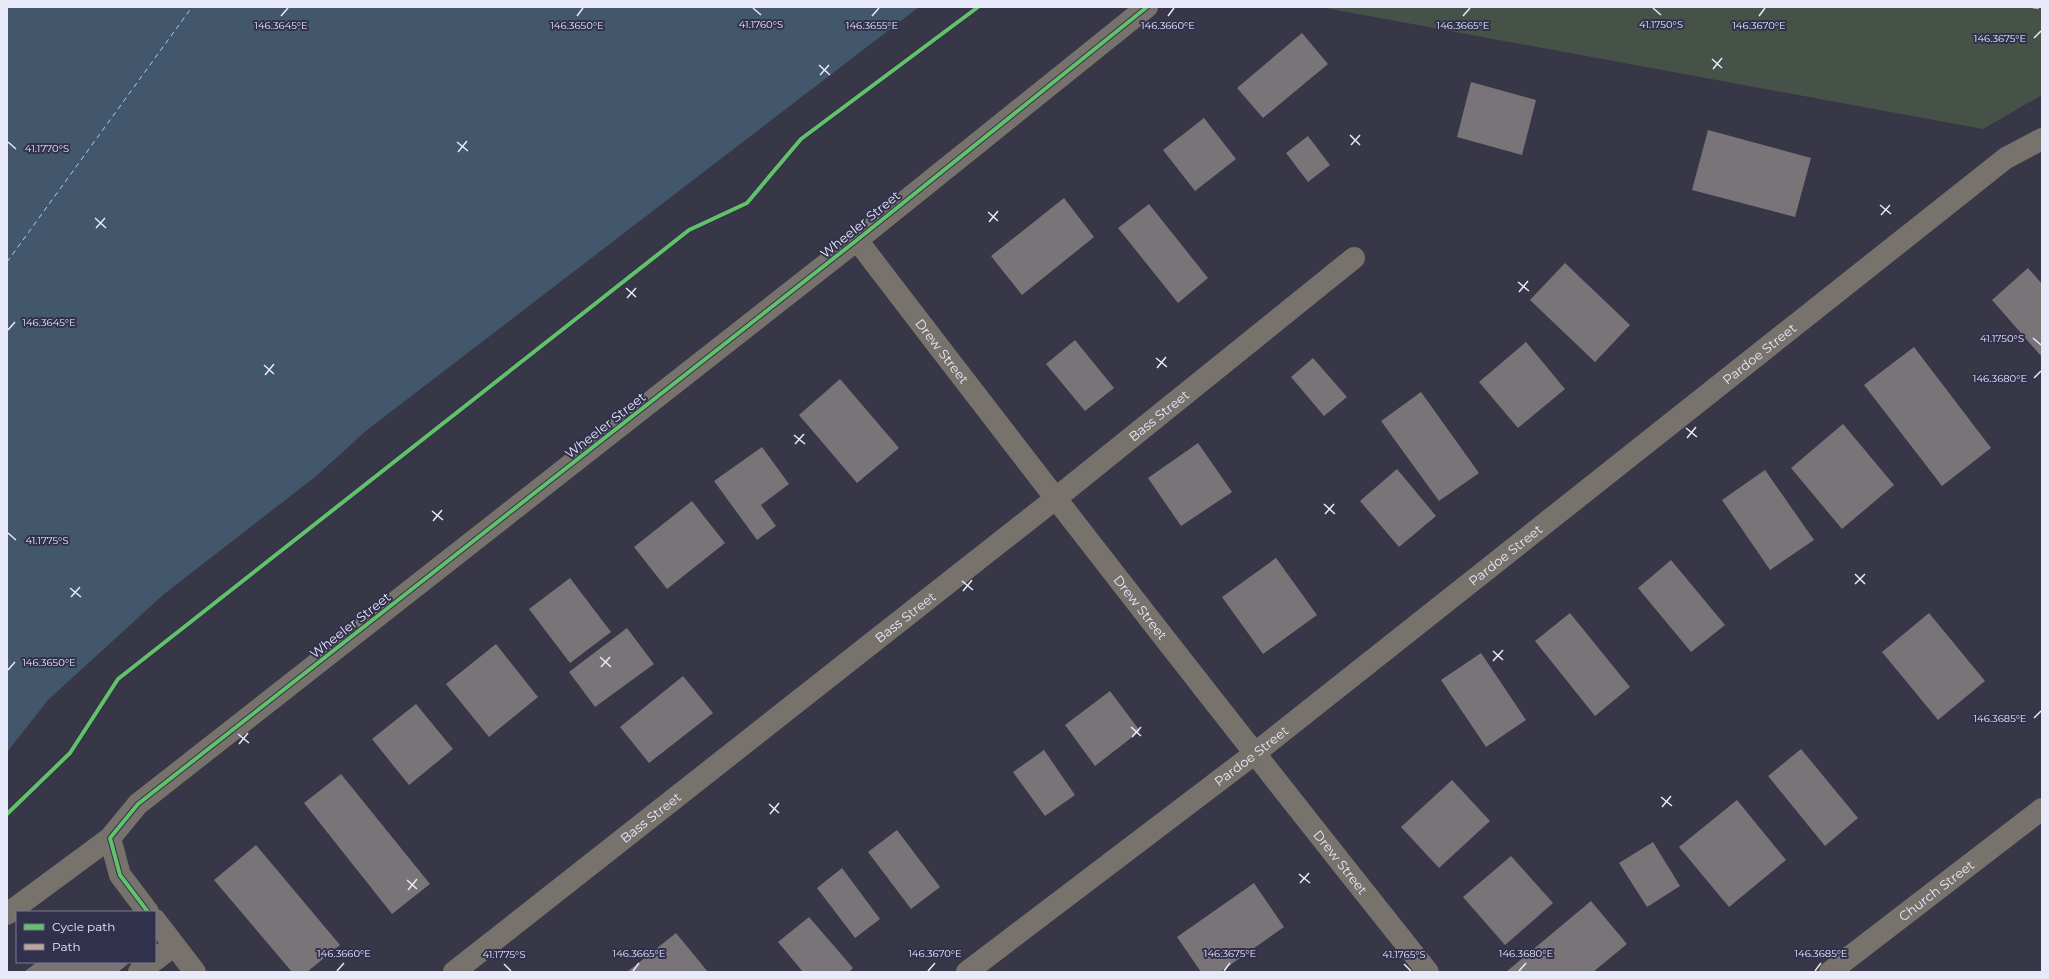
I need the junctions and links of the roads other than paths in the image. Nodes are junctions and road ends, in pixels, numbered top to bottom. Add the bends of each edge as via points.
1 (1147, 7) edge
2 (2042, 139) edge
3 (857, 240) junction
4 (1354, 258) dead end
5 (1055, 499) junction
6 (1254, 754) junction
7 (2042, 809) edge
8 (110, 838) junction
9 (147, 911) edge
10 (7, 914) edge
11 (156, 921) edge
12 (174, 944) junction
13 (156, 959) edge
14 (151, 963) edge
15 (139, 972) edge
16 (195, 972) edge
17 (454, 972) edge
18 (967, 972) edge
19 (1428, 972) edge
20 (1830, 972) edge

1 - 3 street, Wheeler Street
2 - 6 street, Pardoe Street via 2006,158
3 - 5 street, Drew Street
3 - 8 street, Wheeler Street via 138,804
4 - 5 street, Bass Street
5 - 6 street, Drew Street
5 - 17 street, Bass Street
6 - 18 street, Pardoe Street
6 - 19 street, Drew Street
7 - 20 street, Church Street
8 - 9 street via 120,875
8 - 10 street, Wheeler Street
11 - 12 street
12 - 13 street
12 - 16 street
14 - 15 street

